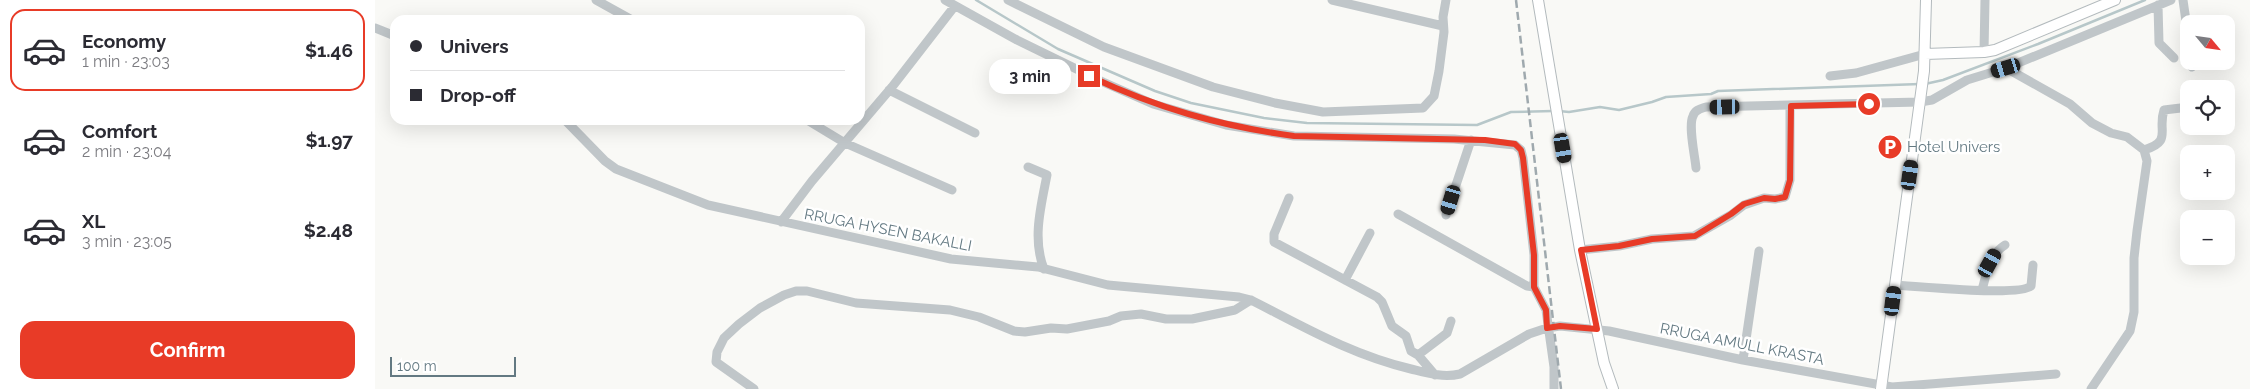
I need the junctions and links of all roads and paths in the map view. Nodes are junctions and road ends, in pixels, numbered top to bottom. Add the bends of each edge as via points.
1 (595, 0) edge
2 (945, 0) edge
3 (1008, 0) edge
4 (1332, 0) edge
5 (1447, 0) edge
6 (1538, 0) edge
7 (1926, 0) edge
8 (1985, 0) edge
9 (2115, 0) edge
10 (2171, 0) edge
11 (2183, 0) edge
12 (2101, 3) edge
13 (2158, 5) junction
14 (954, 7) junction
15 (623, 15) edge
16 (2185, 15) edge
17 (1443, 26) junction
18 (375, 28) edge
19 (390, 34) edge
20 (1984, 52) junction
21 (1925, 54) junction
22 (2173, 58) dead end
23 (2006, 68) junction
24 (1830, 76) dead end
25 (889, 90) junction
26 (1920, 99) junction
27 (1791, 106) junction
28 (2180, 108) edge
29 (865, 118) edge
30 (570, 125) edge
31 (816, 125) edge
32 (859, 125) edge
33 (975, 133) dead end
34 (1471, 140) junction
35 (845, 142) junction
36 (2144, 150) junction
37 (1027, 167) dead end
38 (1696, 168) dead end
39 (952, 190) dead end
40 (1289, 198) dead end
41 (1398, 214) dead end
42 (1447, 214) dead end
43 (781, 222) junction
44 (1370, 233) dead end
45 (2005, 245) dead end
46 (1581, 250) junction
47 (1759, 251) dead end
48 (2033, 265) dead end
49 (1044, 269) junction
50 (1345, 280) junction
51 (1895, 285) junction
52 (1534, 287) junction
53 (1983, 290) junction
54 (1251, 300) junction
55 (1451, 321) dead end
56 (1547, 328) junction
57 (1597, 329) junction
58 (1418, 355) junction
59 (1743, 360) junction
60 (2056, 374) dead end
61 (1436, 375) junction
62 (1881, 387) edge
63 (754, 389) edge
64 (1554, 389) edge
65 (1613, 389) edge
66 (2091, 389) edge

1 - 15 street
2 - 14 street
3 - 17 street via 1104,47 1213,88 1323,112 1423,108 1434,96
4 - 17 street
5 - 17 street
6 - 46 main road
7 - 21 main road
8 - 20 street
9 - 12 main road
10 - 13 street
11 - 16 street
12 - 20 main road
13 - 22 street via 2159,43
13 - 23 street
14 - 25 street
14 - 34 street via 1103,82 1153,104 1202,118 1294,136
18 - 19 street
20 - 21 main road
21 - 24 street via 1856,73
21 - 26 main road
23 - 26 street via 1967,80 1932,100
23 - 36 street via 2070,104 2092,123 2127,137
25 - 29 street
25 - 33 street
26 - 27 street
26 - 51 main road
27 - 38 street via 1698,109 1692,116 1691,126
27 - 46 street via 1790,180 1785,197 1764,198 1744,204 1695,236 1658,238
28 - 36 street via 2164,110 2161,141 2157,146
30 - 43 street, RRUGA HYSEN BAKALLI via 605,161 629,174 709,204
31 - 35 street
32 - 35 street
34 - 42 street
34 - 52 street via 1515,144 1521,150 1534,255
35 - 39 street
35 - 43 street
36 - 66 street via 2147,161 2134,258 2134,312 2130,331
37 - 49 street via 1047,175 1038,227 1038,254
40 - 50 street via 1274,234 1274,242
41 - 52 street
43 - 49 street, RRUGA HYSEN BAKALLI via 951,259
44 - 50 street
45 - 53 street via 1997,250 1990,263
46 - 57 main road
47 - 59 street
48 - 53 street via 2029,288 2007,292
49 - 54 street, RRUGA HYSEN BAKALLI via 1108,285 1221,294
50 - 58 street via 1382,302 1392,326 1406,336 1411,351
51 - 53 street
51 - 62 main road
52 - 56 street via 1546,310
54 - 61 street, RRUGA HYSEN BAKALLI via 1359,354
54 - 63 street via 1235,310 1192,319 1167,320 1141,314 1067,330 1051,328 1025,332 950,310 856,303 795,291 760,308 739,324 724,338 717,352 716,362
55 - 58 street via 1447,333
56 - 57 street, RRUGA HYSEN BAKALLI
56 - 61 street, RRUGA HYSEN BAKALLI via 1529,334 1460,374
56 - 64 street via 1554,366
57 - 59 street, RRUGA AMULL KRASTA
57 - 65 main road
58 - 61 street
59 - 62 street, RRUGA AMULL KRASTA
60 - 62 street, RRUGA AMULL KRASTA

